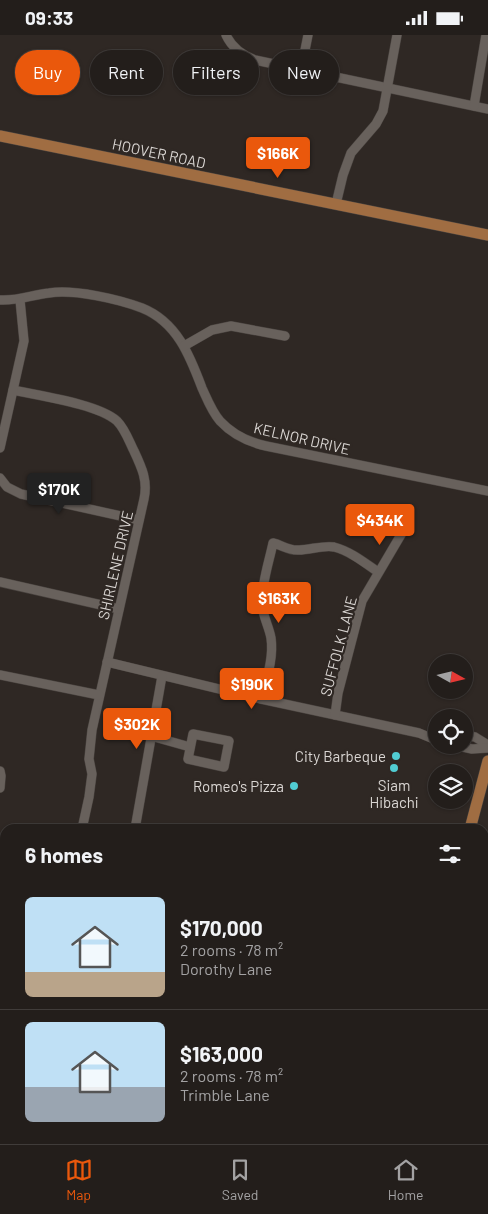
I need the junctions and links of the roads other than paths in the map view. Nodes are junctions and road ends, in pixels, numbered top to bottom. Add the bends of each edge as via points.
1 (308, 35) edge
2 (397, 35) edge
3 (486, 35) edge
4 (227, 38) edge
5 (305, 50) edge
6 (269, 62) edge
7 (339, 78) edge
8 (388, 88) junction
9 (474, 106) junction
10 (488, 109) edge
11 (0, 135) edge
12 (336, 205) junction
13 (488, 235) edge
14 (0, 300) edge
15 (20, 300) junction
16 (285, 336) dead end
17 (184, 346) junction
18 (14, 390) junction
19 (0, 448) edge
20 (0, 478) edge
21 (488, 491) edge
22 (139, 520) junction
23 (402, 533) dead end
24 (378, 572) junction
25 (0, 582) edge
26 (120, 609) junction
27 (107, 662) junction
28 (0, 675) edge
29 (162, 676) junction
30 (99, 695) junction
31 (262, 699) junction
32 (335, 715) junction
33 (428, 732) edge
34 (419, 733) junction
35 (151, 736) junction
36 (428, 737) edge
37 (473, 737) edge
38 (190, 747) junction
39 (488, 747) edge
40 (473, 749) edge
41 (488, 761) edge
42 (0, 771) edge
43 (0, 788) edge
44 (83, 824) edge
45 (136, 824) edge
46 (471, 824) edge

1 - 5 street
2 - 8 street
3 - 9 street
4 - 6 street via 240,53
7 - 8 street
8 - 9 street
8 - 12 street via 380,117 347,162
9 - 10 street
11 - 12 main road, HOOVER ROAD
12 - 13 main road, HOOVER ROAD
14 - 15 street, KELNOR DRIVE
15 - 17 street, KELNOR DRIVE via 48,293 74,293 132,305 152,313 167,324
15 - 18 street via 24,341
16 - 17 street via 231,326 212,330
17 - 21 street, KELNOR DRIVE via 212,411 226,427 244,439
18 - 19 street
18 - 22 street, SHIRLENE DRIVE via 103,411 118,422 144,475 146,491
20 - 22 street via 7,487 21,494
22 - 26 street, SHIRLENE DRIVE
23 - 24 street, SUFFOLK LANE
24 - 31 street via 334,547 298,550 273,543 262,602 272,650
24 - 32 street, SUFFOLK LANE via 359,609
25 - 26 street
26 - 27 street, SHIRLENE DRIVE
27 - 29 street
27 - 30 street, SHIRLENE DRIVE
28 - 30 street
29 - 31 street
29 - 35 street
30 - 44 street, SHIRLENE DRIVE via 89,759 92,774
31 - 32 street
32 - 34 street
33 - 34 street
34 - 36 street
35 - 38 street
35 - 45 street
37 - 39 street
38 - 38 street via 188,759 224,767 229,741 193,734
39 - 40 street
41 - 46 main road
42 - 43 street

